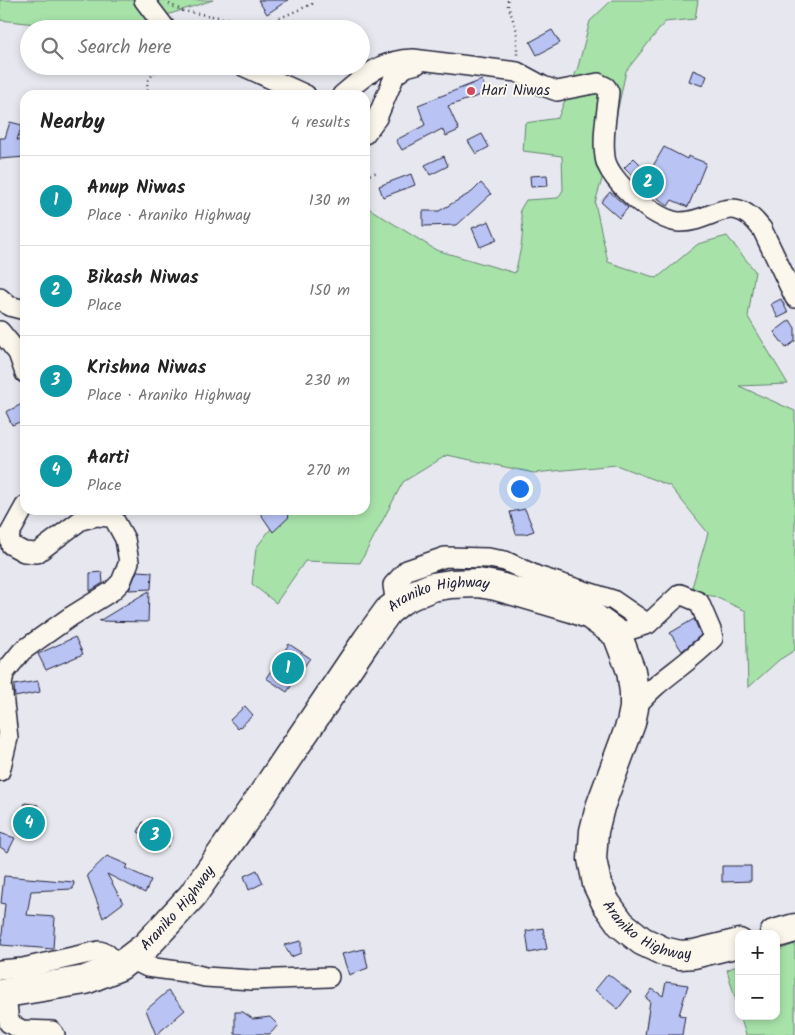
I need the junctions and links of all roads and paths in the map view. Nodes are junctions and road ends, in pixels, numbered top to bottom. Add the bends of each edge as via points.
1 (144, 0) edge
2 (313, 0) edge
3 (508, 0) edge
4 (166, 2) dead end
5 (159, 20) edge
6 (235, 20) edge
7 (275, 20) edge
8 (428, 61) junction
9 (370, 71) edge
10 (518, 72) junction
11 (152, 75) edge
12 (263, 75) edge
13 (365, 75) edge
14 (148, 90) edge
15 (295, 90) edge
16 (348, 90) edge
17 (370, 127) edge
18 (378, 172) dead end
19 (370, 174) edge
20 (0, 298) edge
21 (795, 298) edge
22 (20, 309) edge
23 (0, 331) edge
24 (20, 359) edge
25 (20, 515) edge
26 (396, 605) junction
27 (648, 624) junction
28 (617, 634) junction
29 (634, 708) junction
30 (0, 771) edge
31 (795, 928) edge
32 (780, 932) edge
33 (735, 944) edge
34 (125, 963) junction
35 (328, 977) dead end
36 (2, 986) edge
37 (55, 1035) edge

1 - 5 street
2 - 7 path via 312,4
3 - 10 path via 517,31
4 - 6 path via 183,11
8 - 9 street via 401,59
8 - 10 street
8 - 17 street via 395,74
10 - 21 street via 557,91 598,84 606,87 609,92 605,157 612,175 640,203 679,222 721,210 745,212 762,229
11 - 14 path via 147,83
12 - 15 street
13 - 16 street
18 - 19 path
20 - 22 street via 9,306
23 - 24 street
25 - 30 street via 9,535 11,545 24,552 37,553 80,520 109,517 126,538 129,562 125,574 112,591 22,651 4,673 2,686 8,738
26 - 27 street via 393,585 407,570 445,557 488,558 505,561 537,576 613,600
26 - 28 highway, Araniko Highway via 432,587 478,583 590,614
26 - 34 highway, Araniko Highway via 367,640 192,896 146,946
27 - 28 street
27 - 29 street via 680,594 699,602 713,638
28 - 29 highway, Araniko Highway via 631,672
29 - 33 highway, Araniko Highway via 594,831 592,859 596,884 621,924 642,941 663,951 694,954
31 - 32 highway
34 - 35 street via 204,977 252,980
34 - 36 highway, Araniko Highway via 85,980
36 - 37 street via 9,1023 22,1030 52,1031

